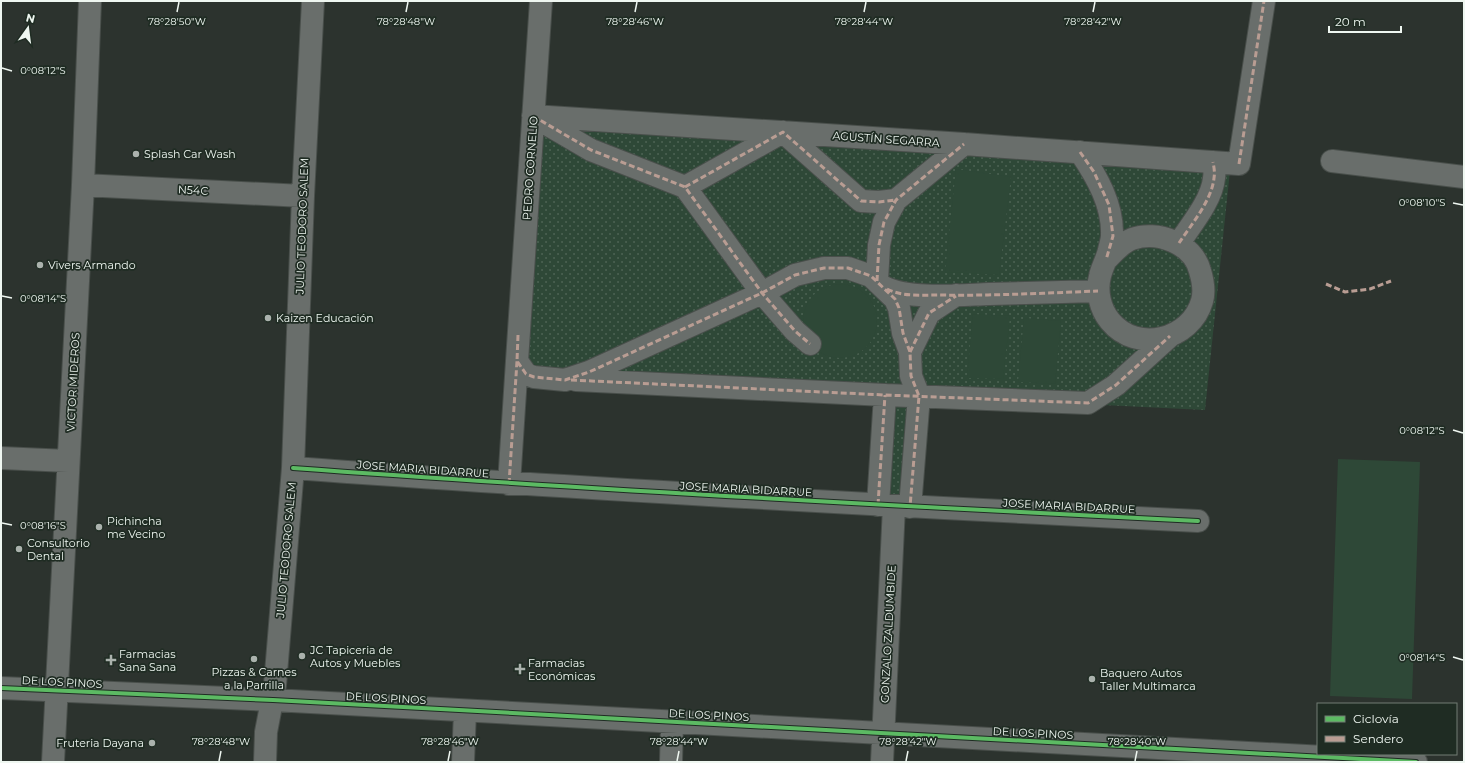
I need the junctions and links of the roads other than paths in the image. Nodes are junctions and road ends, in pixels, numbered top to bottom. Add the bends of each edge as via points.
1 (90, 1) edge
2 (313, 1) edge
3 (541, 1) edge
4 (1264, 1) edge
5 (533, 116) junction
6 (783, 132) junction
7 (964, 144) junction
8 (1080, 152) junction
9 (1332, 161) dead end
10 (1213, 162) junction
11 (1464, 178) edge
12 (83, 185) junction
13 (685, 187) junction
14 (303, 196) junction
15 (896, 200) junction
16 (1179, 244) junction
17 (1106, 260) junction
18 (880, 284) junction
19 (1098, 291) junction
20 (762, 294) junction
21 (956, 295) junction
22 (1170, 336) junction
23 (810, 344) dead end
24 (910, 352) junction
25 (517, 361) junction
26 (566, 380) junction
27 (885, 395) junction
28 (919, 396) junction
29 (1, 458) edge
30 (68, 461) junction
31 (293, 468) junction
32 (509, 484) junction
33 (894, 506) junction
34 (1198, 521) dead end
35 (1, 688) edge
36 (57, 691) junction
37 (272, 700) junction
38 (465, 711) junction
39 (672, 722) junction
40 (883, 734) junction
41 (1099, 754) edge
42 (1305, 759) edge
43 (53, 762) edge
44 (265, 762) edge
45 (463, 762) edge
46 (671, 762) edge
47 (882, 762) edge
48 (1416, 762) edge

1 - 12 street, VICTOR MIDEROS
2 - 14 street, JULIO TEODORO SALEM
3 - 5 street, PEDRO CORNELIO
4 - 10 street, AGUSTÍN SEGARRA via 1238,164
5 - 6 street, AGUSTÍN SEGARRA
5 - 13 street via 591,150
5 - 25 street, PEDRO CORNELIO
6 - 7 street, AGUSTÍN SEGARRA
6 - 13 street
6 - 15 street via 860,201
7 - 8 street, AGUSTÍN SEGARRA
7 - 15 street
8 - 10 street, AGUSTÍN SEGARRA
8 - 17 street via 1094,172 1109,205 1113,236
9 - 11 street
10 - 16 street via 1215,177 1211,192
12 - 14 street, N54C
12 - 30 street, VICTOR MIDEROS
13 - 20 street
14 - 31 street, JULIO TEODORO SALEM
15 - 18 street via 884,222 879,245
16 - 17 street via 1164,237 1147,236 1131,239 1117,247
16 - 22 street via 1191,254 1200,268 1202,300 1195,316 1185,328
17 - 19 street via 1100,275
18 - 20 street via 871,276 848,268 824,268 795,275
18 - 21 street via 893,292 904,294
18 - 24 street via 895,299
19 - 21 street
19 - 22 street via 1102,307 1111,322 1123,332 1138,338 1155,340
20 - 23 street via 795,332
20 - 26 street
21 - 24 street via 930,313
22 - 28 street via 1116,385 1088,403
24 - 28 street via 911,376
25 - 26 street via 526,374
25 - 32 street, PEDRO CORNELIO
26 - 27 street
27 - 28 street
27 - 33 street
28 - 33 street
29 - 30 street
30 - 36 street, VICTOR MIDEROS
31 - 32 street, JOSE MARIA BIDARRUE
31 - 37 street, JULIO TEODORO SALEM
32 - 33 street, JOSE MARIA BIDARRUE
33 - 34 street, JOSE MARIA BIDARRUE
33 - 40 street, GONZALO ZALDUMBIDE
35 - 36 street, DE LOS PINOS
36 - 37 street, DE LOS PINOS
36 - 43 street, VICTOR MIDEROS
37 - 38 street, DE LOS PINOS
37 - 44 street, JULIO TEODORO SALEM via 266,732
38 - 39 street, DE LOS PINOS
38 - 45 street
39 - 40 street, DE LOS PINOS
39 - 46 street
40 - 41 street, DE LOS PINOS
40 - 47 street, GONZALO ZALDUMBIDE
41 - 42 street, DE LOS PINOS
42 - 48 street, DE LOS PINOS

